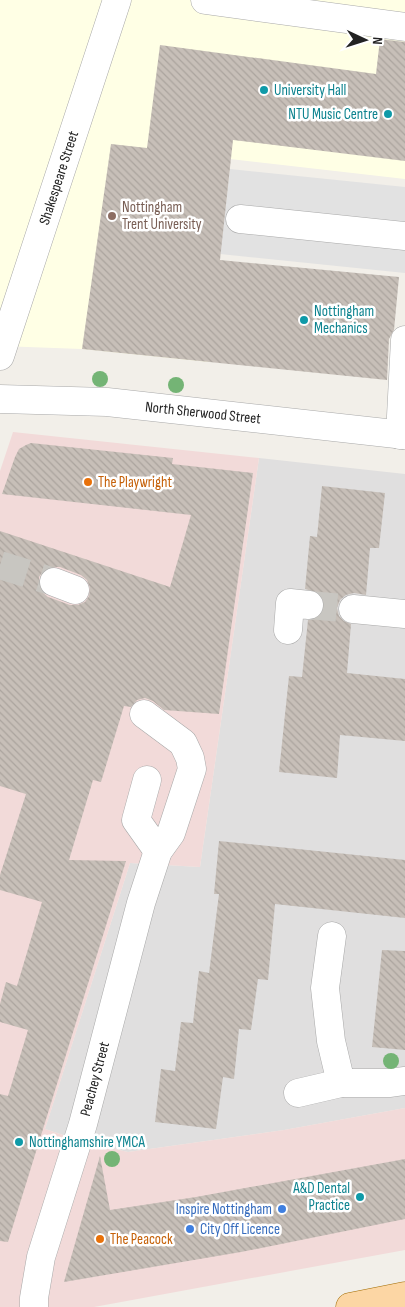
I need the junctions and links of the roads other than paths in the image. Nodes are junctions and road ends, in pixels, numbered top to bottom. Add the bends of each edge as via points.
1 (117, 0) edge
2 (204, 0) edge
3 (405, 27) edge
4 (240, 219) dead end
5 (405, 236) edge
6 (405, 340) edge
7 (0, 356) edge
8 (0, 399) edge
9 (402, 435) edge
10 (309, 605) tunnel mouth
11 (353, 609) tunnel mouth
12 (405, 614) edge
13 (288, 630) dead end
14 (144, 714) dead end
15 (147, 780) dead end
16 (158, 851) junction
17 (332, 936) dead end
18 (405, 1081) edge
19 (341, 1083) junction
20 (298, 1093) dead end
21 (405, 1296) edge
22 (34, 1307) edge
23 (350, 1307) edge

1 - 7 street, Shakespeare Street
2 - 3 street
4 - 5 street
6 - 9 street
8 - 9 street, North Sherwood Street via 107,402
10 - 13 street via 290,603
11 - 12 street
14 - 16 street, Peachey Street via 183,743 192,769 172,833
15 - 16 street via 136,820
16 - 22 street, Peachey Street via 141,903 83,1124 41,1257
17 - 19 street via 326,988 331,1041
18 - 19 street
19 - 20 street
21 - 23 main road

